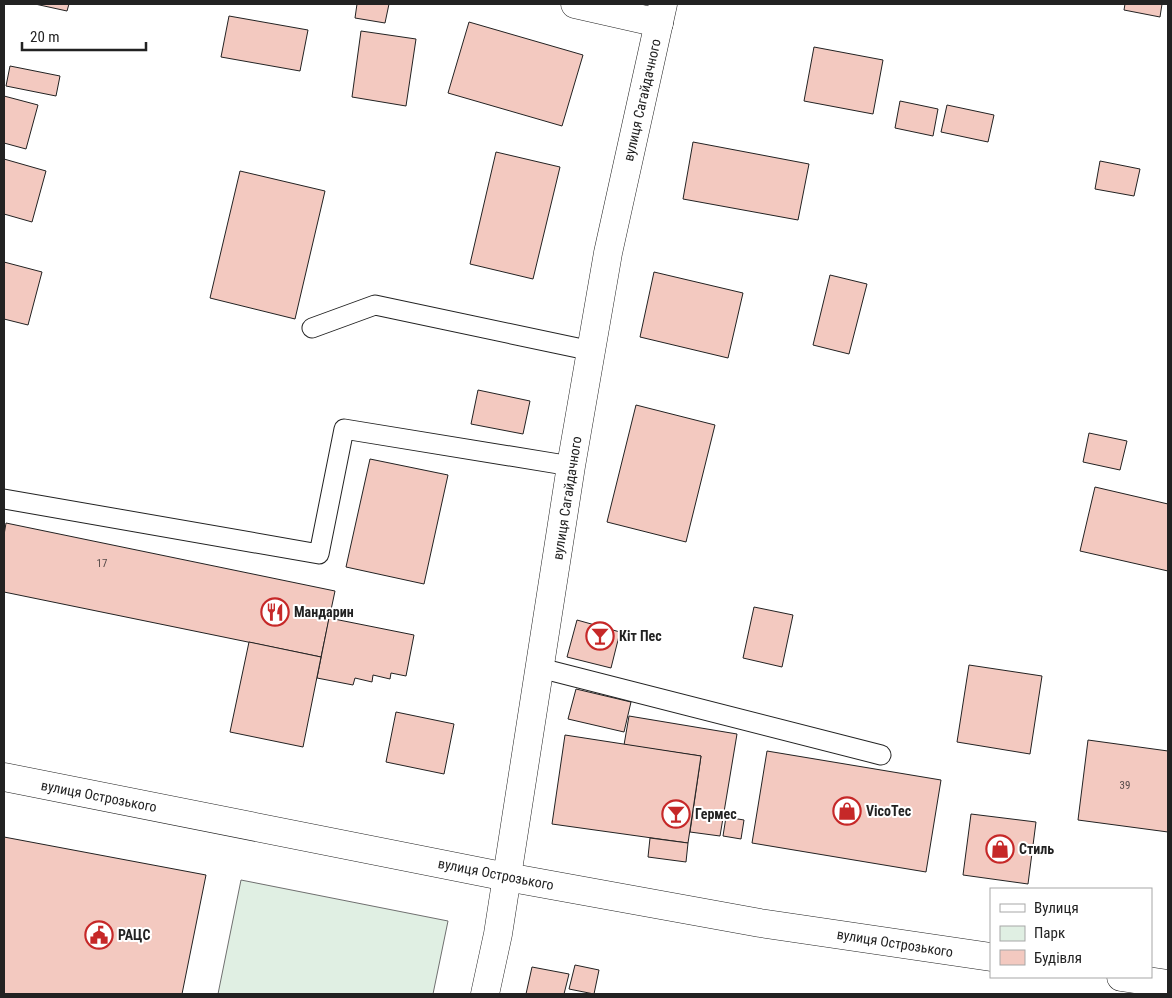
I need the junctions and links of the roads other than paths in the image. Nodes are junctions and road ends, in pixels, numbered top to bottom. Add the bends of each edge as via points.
1 (575, 4) edge
2 (661, 13) edge
3 (312, 328) dead end
4 (592, 351) junction
5 (571, 466) junction
6 (4, 499) edge
7 (540, 668) junction
8 (881, 755) dead end
9 (4, 777) edge
10 (507, 877) junction
11 (990, 957) edge
12 (1127, 978) edge
13 (1168, 984) edge
14 (485, 994) edge

1 - 2 street
2 - 4 street, вулиця Сагайдачного via 608,254
3 - 4 lane via 375,305
4 - 5 street, вулиця Сагайдачного
5 - 6 lane via 344,429 319,554
5 - 7 street, вулиця Сагайдачного
7 - 8 lane
7 - 10 street, вулиця Сагайдачного
9 - 10 street, вулиця Острозького
10 - 11 street, вулиця Острозького via 760,922
10 - 14 street, вулиця Сагайдачного
12 - 13 street

